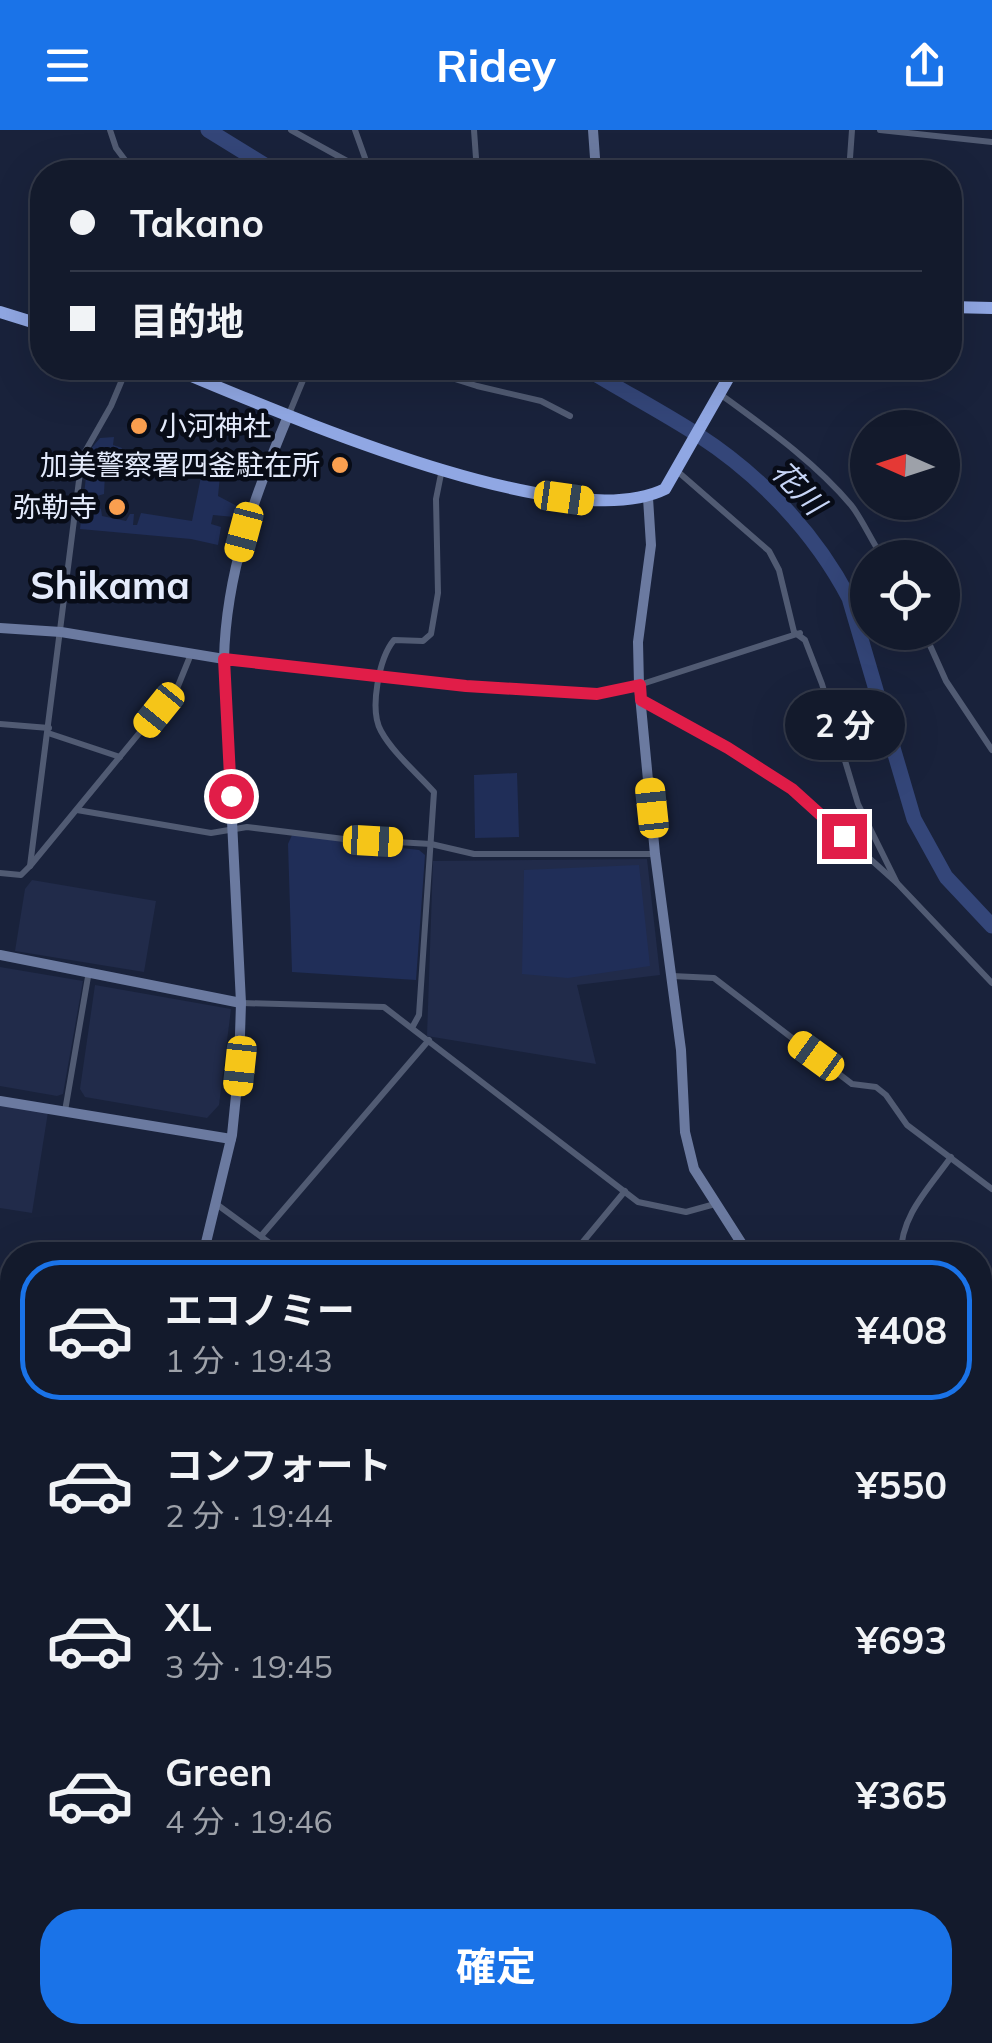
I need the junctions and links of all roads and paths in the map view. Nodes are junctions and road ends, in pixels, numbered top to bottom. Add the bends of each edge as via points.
1 (110, 130) edge
2 (291, 130) edge
3 (355, 130) edge
4 (474, 130) edge
5 (593, 130) edge
6 (852, 130) edge
7 (880, 130) edge
8 (992, 142) edge
9 (125, 160) edge
10 (347, 160) edge
11 (365, 160) edge
12 (476, 160) edge
13 (595, 160) edge
14 (849, 160) edge
15 (962, 307) edge
16 (992, 308) edge
17 (0, 312) edge
18 (30, 321) edge
19 (123, 380) edge
20 (201, 380) edge
21 (303, 380) edge
22 (458, 380) edge
23 (726, 380) edge
24 (718, 392) junction
25 (288, 416) junction
26 (570, 416) dead end
27 (442, 468) junction
28 (676, 470) junction
29 (648, 498) junction
30 (869, 540) edge
31 (0, 628) edge
32 (62, 632) junction
33 (800, 633) junction
34 (932, 650) edge
35 (192, 653) junction
36 (224, 659) junction
37 (378, 677) junction
38 (640, 685) junction
39 (641, 700) junction
40 (0, 724) edge
41 (48, 730) junction
42 (992, 750) edge
43 (120, 757) junction
44 (77, 810) junction
45 (232, 830) junction
46 (431, 844) junction
47 (656, 854) junction
48 (30, 866) junction
49 (0, 873) edge
50 (897, 883) junction
51 (0, 956) edge
52 (89, 971) junction
53 (671, 976) junction
54 (992, 983) edge
55 (241, 1004) junction
56 (413, 1026) junction
57 (429, 1040) junction
58 (0, 1101) edge
59 (65, 1111) junction
60 (231, 1139) junction
61 (950, 1157) junction
62 (992, 1189) edge
63 (625, 1191) junction
64 (215, 1203) junction
65 (716, 1204) junction
66 (261, 1236) junction
67 (206, 1242) edge
68 (269, 1242) edge
69 (583, 1242) edge
70 (741, 1242) edge
71 (902, 1242) edge

1 - 9 street
2 - 10 street
3 - 11 street
4 - 12 street
5 - 13 street
6 - 14 street
7 - 8 street
15 - 16 highway
17 - 18 highway
19 - 32 street via 82,457
20 - 25 highway
21 - 25 street
22 - 26 street via 541,400
23 - 24 highway
24 - 28 highway
24 - 30 street via 852,507
25 - 27 highway
25 - 36 street via 235,564
27 - 29 highway via 571,500
27 - 37 street via 434,624 426,639 392,642
28 - 29 highway via 665,489
28 - 33 street via 769,552 780,570 794,632
29 - 38 street via 651,545 638,642
31 - 32 street
32 - 35 street
32 - 41 street
33 - 38 street
33 - 50 street via 858,804
34 - 42 street
35 - 36 street
35 - 43 street via 178,686
36 - 37 street
36 - 45 street
37 - 38 street via 597,694
37 - 46 street via 380,730 434,792
38 - 39 street
39 - 47 street
39 - 50 street via 792,789
40 - 41 street
41 - 43 street
41 - 48 street
43 - 44 street
44 - 45 street via 170,828
44 - 48 street
45 - 46 street
45 - 55 street
46 - 47 street via 474,854
46 - 56 street
47 - 53 street
48 - 49 street via 22,875
50 - 54 street
51 - 52 street
52 - 55 street
52 - 59 street
53 - 61 street via 714,978 852,1084 876,1087 907,1125
53 - 65 street via 685,1132 694,1169
55 - 56 street via 384,1006
55 - 60 street
56 - 57 street
57 - 63 street
57 - 66 street
58 - 59 street
59 - 60 street
60 - 64 street
61 - 62 street
61 - 71 street via 908,1219
63 - 65 street via 643,1204 678,1211
63 - 69 street
64 - 66 street
64 - 67 street
65 - 70 street
66 - 68 street

